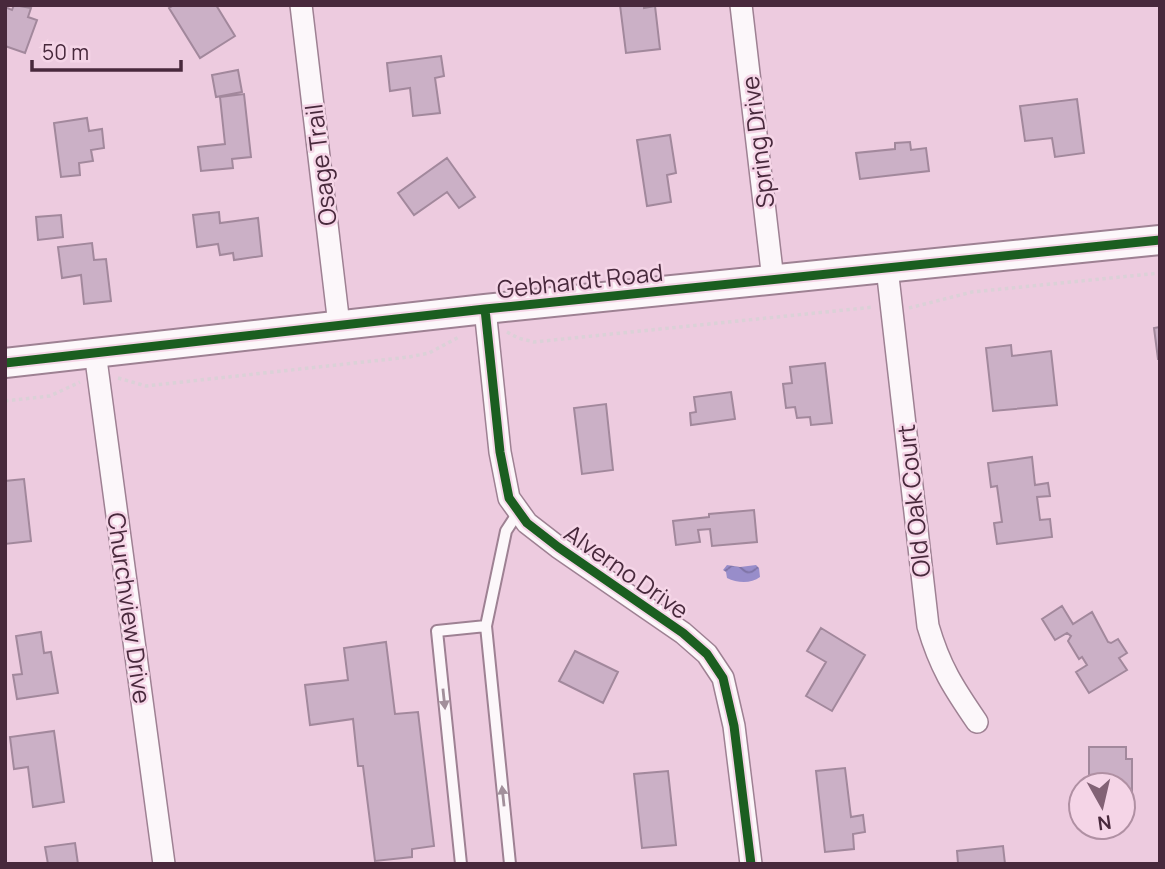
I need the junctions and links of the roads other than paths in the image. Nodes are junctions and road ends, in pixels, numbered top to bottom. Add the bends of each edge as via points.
1 (301, 5) edge
2 (741, 5) edge
3 (1160, 240) edge
4 (887, 268) junction
5 (773, 280) junction
6 (486, 320) junction
7 (340, 325) junction
8 (5, 363) edge
9 (97, 364) junction
10 (519, 511) junction
11 (486, 626) junction
12 (977, 722) dead end
13 (164, 864) edge
14 (461, 864) edge
15 (510, 864) edge
16 (751, 864) edge

1 - 7 street, Osage Trail
2 - 5 street, Spring Drive
3 - 4 street, Gebhardt Road
4 - 5 street, Gebhardt Road
4 - 12 street, Old Oak Court via 928,626 937,659
5 - 6 street, Gebhardt Road
6 - 7 street, Gebhardt Road
6 - 10 street, Alverno Drive via 500,452 509,498
7 - 9 street, Gebhardt Road
8 - 9 street, Gebhardt Road
9 - 13 street, Churchview Drive
10 - 11 lane via 506,531
10 - 16 street, Alverno Drive via 558,547 683,633 707,654 723,678 734,726
11 -> 14 lane via 437,631
15 -> 11 lane

